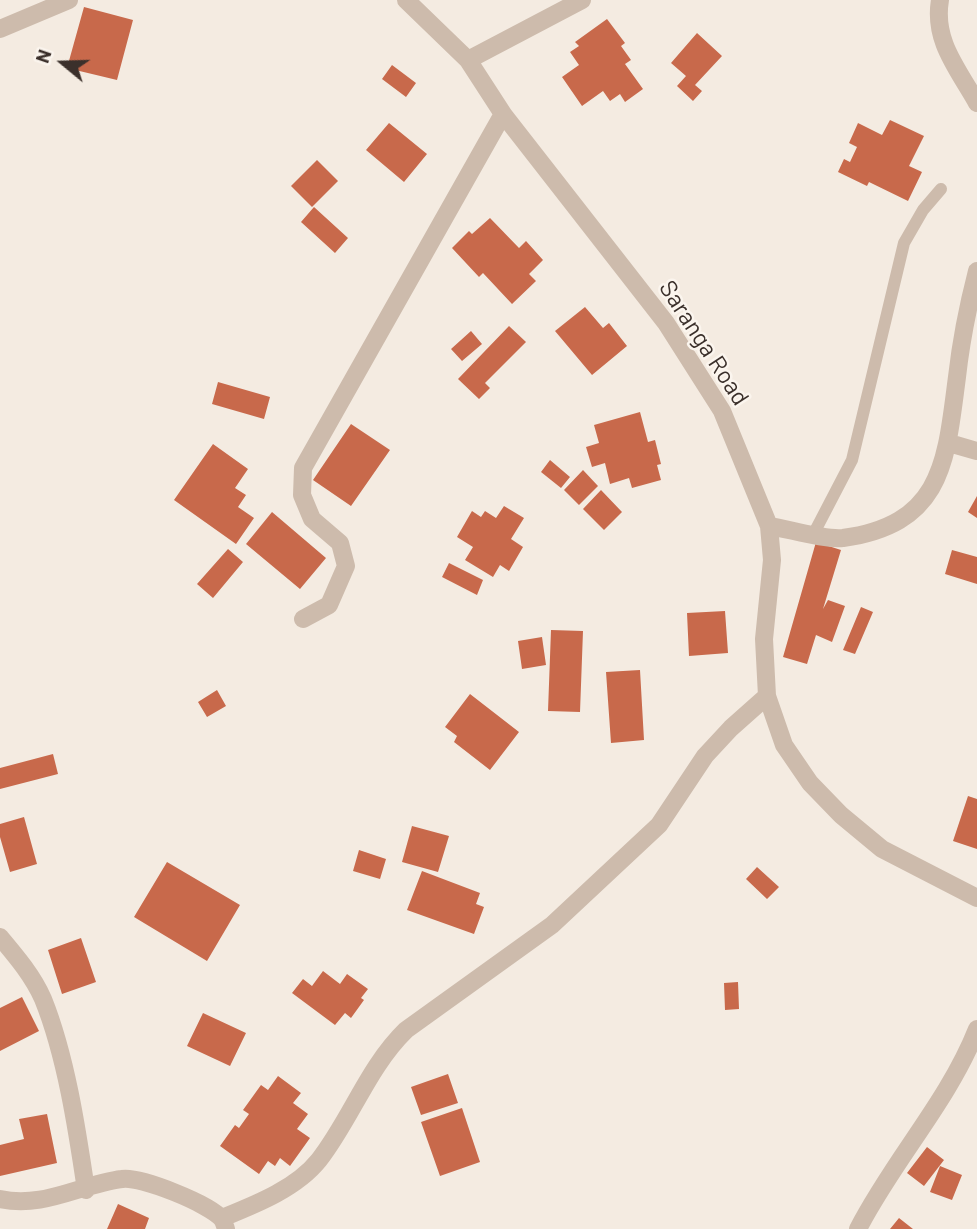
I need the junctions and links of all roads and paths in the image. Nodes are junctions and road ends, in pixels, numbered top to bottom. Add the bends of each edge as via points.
1 (69, 0) edge
2 (406, 0) edge
3 (582, 0) edge
4 (940, 0) edge
5 (0, 29) edge
6 (468, 60) junction
7 (977, 103) edge
8 (503, 114) junction
9 (941, 189) dead end
10 (977, 271) edge
11 (948, 443) junction
12 (977, 451) edge
13 (769, 526) junction
14 (814, 533) junction
15 (303, 619) dead end
16 (768, 696) junction
17 (977, 898) edge
18 (0, 937) edge
19 (977, 1029) edge
20 (86, 1190) junction
21 (0, 1199) edge
22 (224, 1224) edge
23 (858, 1229) edge

1 - 5 street
2 - 6 street, Saranga Road
3 - 6 street
4 - 7 street via 938,27 946,53
6 - 8 street, Saranga Road
8 - 13 street, Saranga Road via 666,323 708,388 722,411
8 - 15 street via 303,467 302,495 312,519 340,543 346,566 329,605
9 - 14 lane via 904,243 852,460
10 - 11 street
11 - 12 street
11 - 14 street via 937,482 925,500 888,525 841,538
13 - 14 street
13 - 16 street, Saranga Road via 772,560 764,639
16 - 17 street, Saranga Road via 784,745 810,783 841,815 882,849
16 - 22 street via 705,756 659,825 552,925 388,1047 317,1163
18 - 20 street via 43,1000 64,1073
19 - 23 street via 964,1062 880,1187
20 - 21 street via 29,1202
20 - 22 street via 124,1178 143,1182 193,1201

